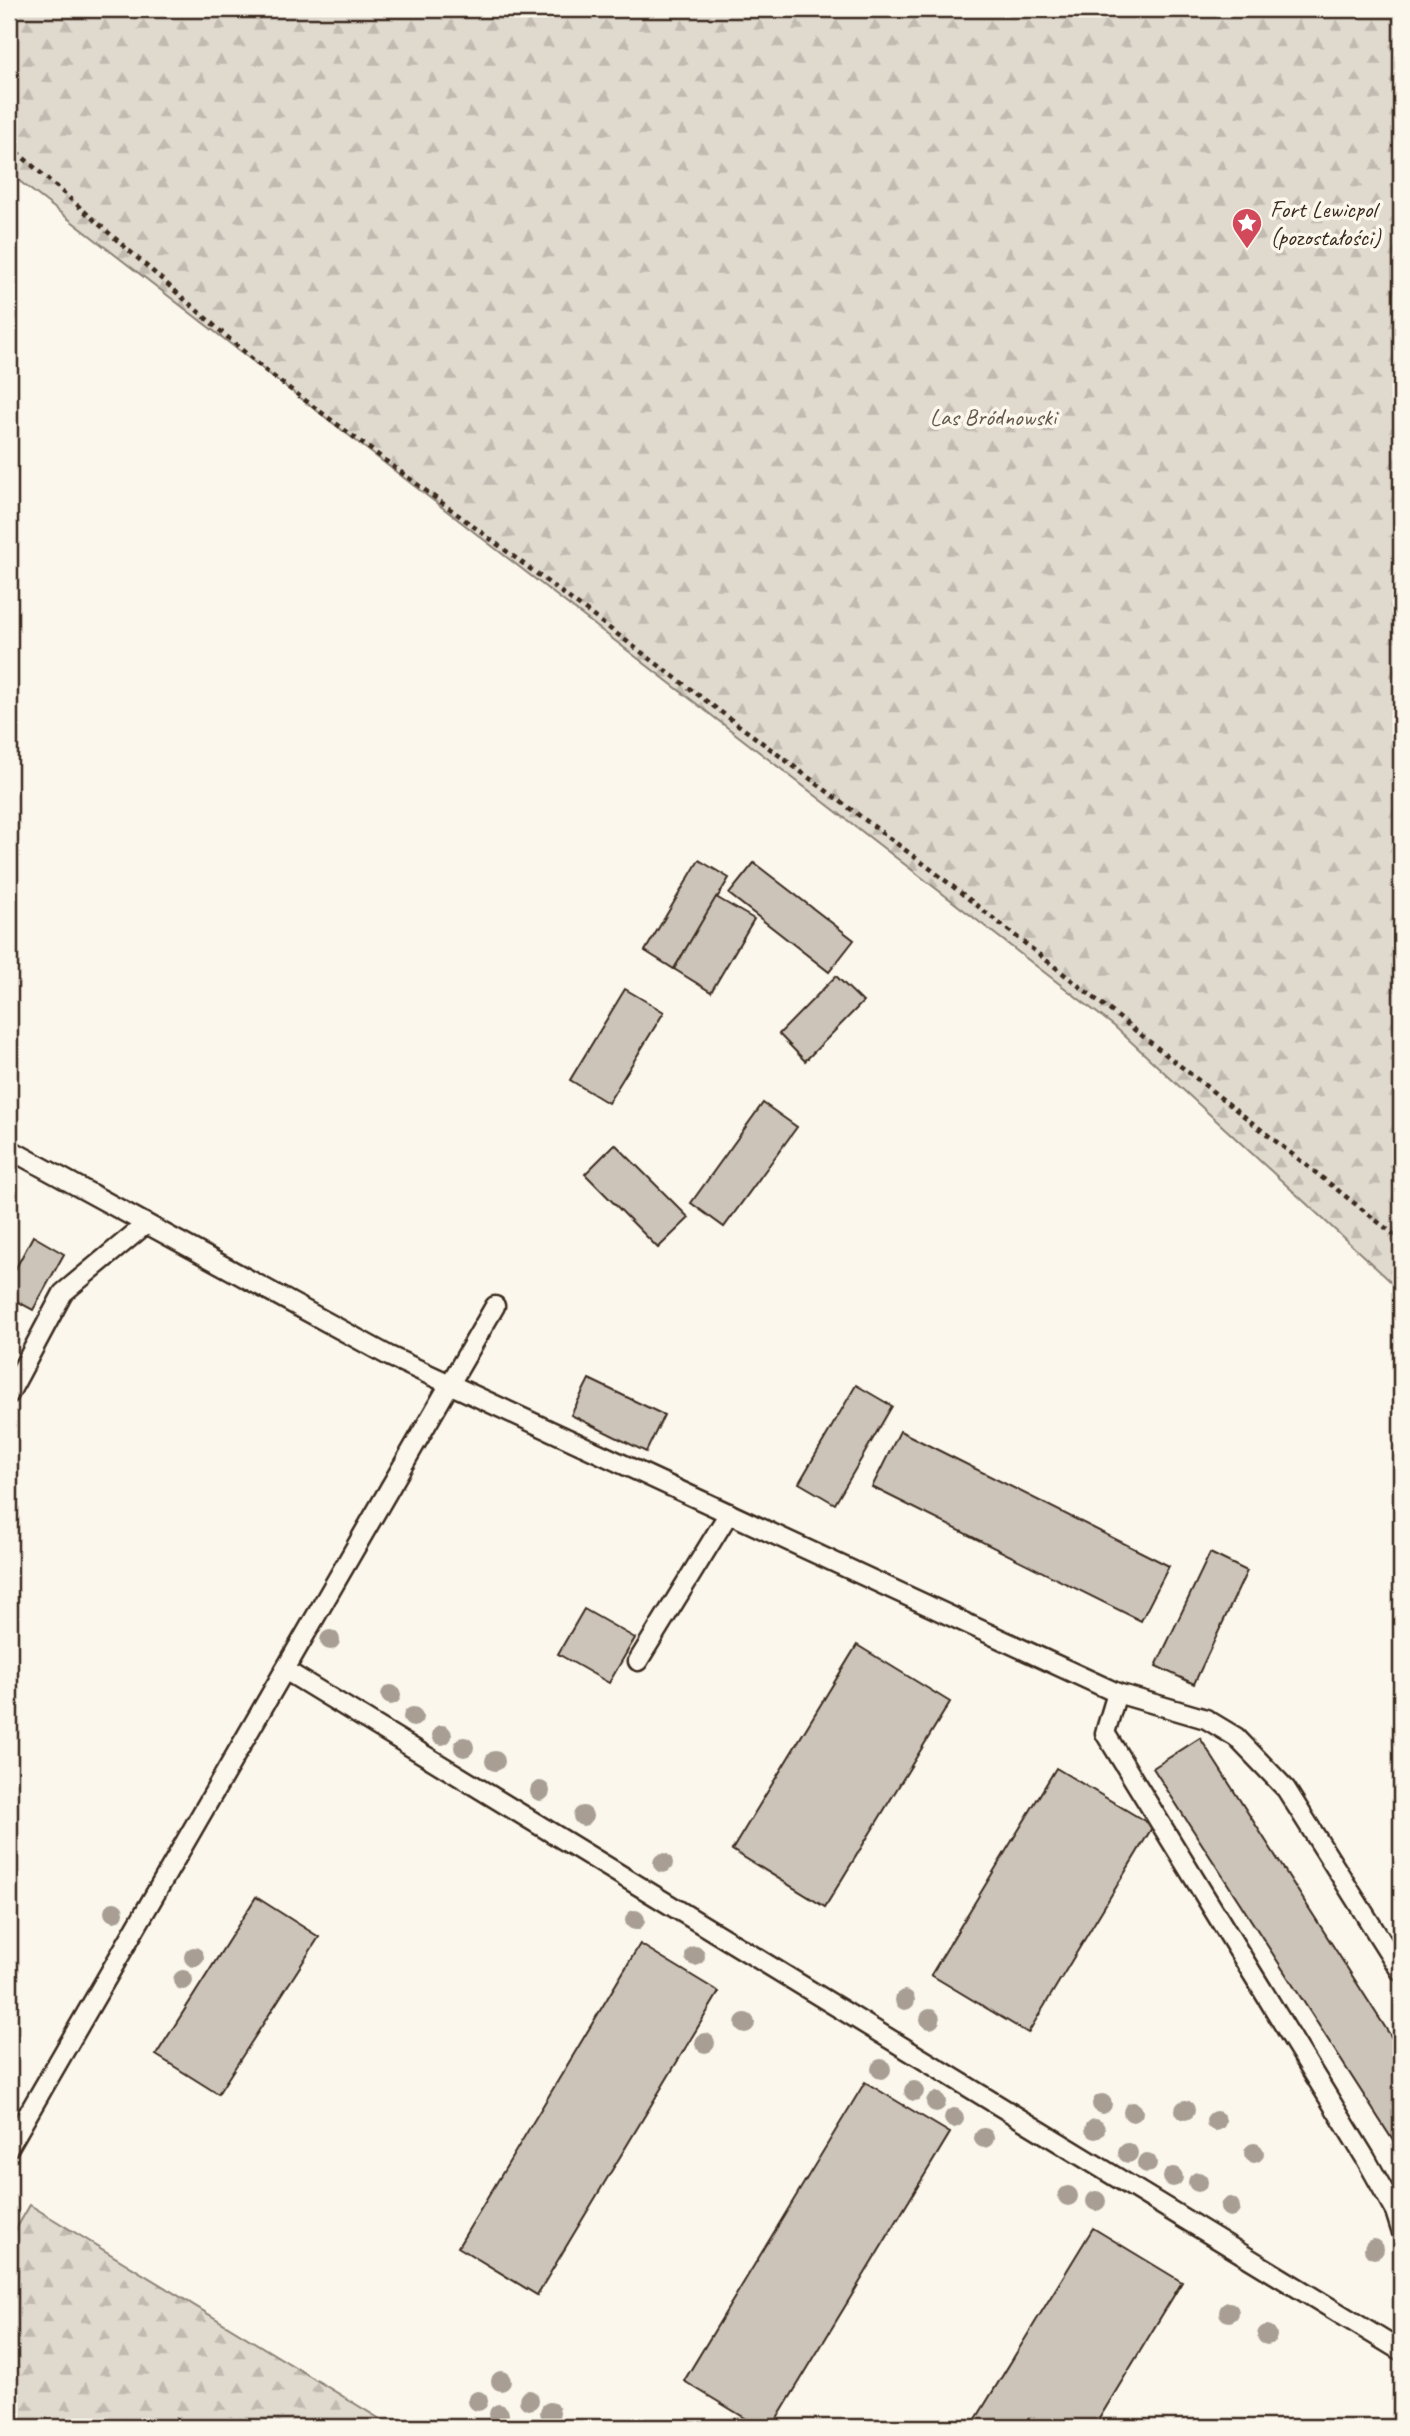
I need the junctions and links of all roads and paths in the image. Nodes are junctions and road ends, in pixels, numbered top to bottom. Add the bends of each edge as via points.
1 (9, 145) edge
2 (9, 1149) edge
3 (146, 1224) junction
4 (1401, 1240) edge
5 (495, 1306) dead end
6 (450, 1384) junction
7 (9, 1394) edge
8 (729, 1513) junction
9 (638, 1661) dead end
10 (285, 1670) junction
11 (1117, 1693) junction
12 (1401, 1972) edge
13 (9, 2147) edge
14 (1398, 2210) edge
15 (1401, 2230) edge
16 (1401, 2351) edge

1 - 4 path via 266,371 932,870
2 - 3 lane
3 - 6 lane via 328,1325
3 - 7 lane via 63,1293
5 - 6 lane
6 - 8 lane
6 - 10 lane
8 - 9 lane
8 - 11 lane
10 - 13 lane
10 - 16 lane
11 - 12 lane via 1206,1719 1236,1737 1286,1789
11 - 14 lane via 1105,1733
14 - 15 lane

